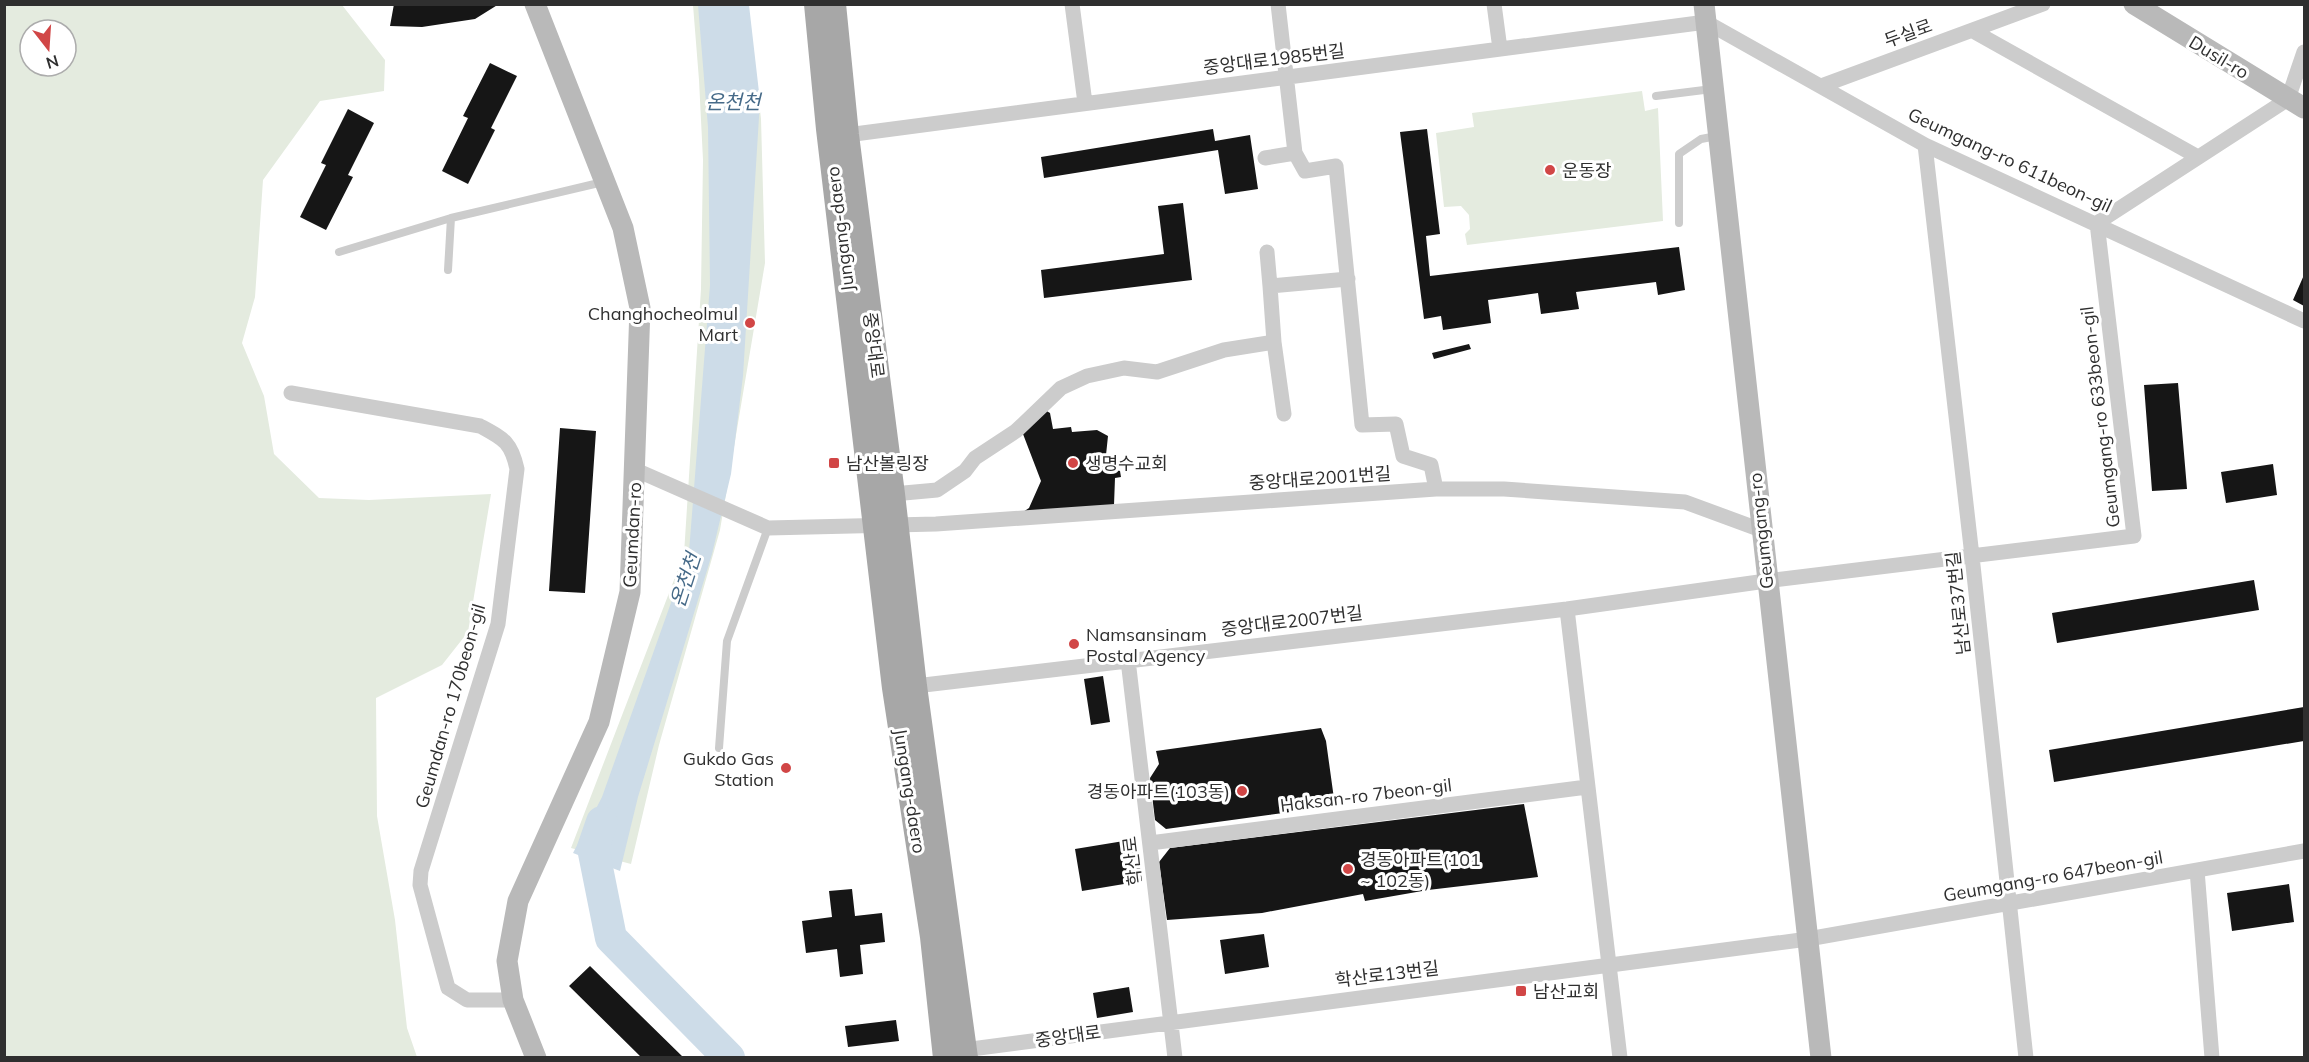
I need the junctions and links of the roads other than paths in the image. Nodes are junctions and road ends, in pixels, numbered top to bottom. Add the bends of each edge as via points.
1 (535, 4) edge
2 (816, 4) edge
3 (834, 4) edge
4 (1072, 4) edge
5 (1278, 4) edge
6 (1494, 4) edge
7 (2043, 4) edge
8 (2134, 4) edge
9 (1705, 13) edge
10 (1973, 31) junction
11 (1500, 49) junction
12 (2304, 52) edge
13 (1285, 77) junction
14 (1821, 86) junction
15 (1713, 89) junction
16 (1656, 96) dead end
17 (1085, 103) junction
18 (2296, 104) edge
19 (847, 135) junction
20 (1718, 136) junction
21 (1925, 145) junction
22 (1296, 153) junction
23 (2198, 157) junction
24 (1265, 159) dead end
25 (605, 181) junction
26 (452, 218) junction
27 (1679, 223) dead end
28 (2097, 223) junction
29 (339, 252) dead end
30 (1267, 252) dead end
31 (448, 270) dead end
32 (1348, 279) junction
33 (1270, 286) junction
34 (2304, 321) edge
35 (1275, 342) junction
36 (291, 393) dead end
37 (1284, 414) dead end
38 (636, 470) junction
39 (1436, 489) junction
40 (893, 494) junction
41 (886, 524) junction
42 (768, 528) junction
43 (1761, 530) junction
44 (1972, 556) junction
45 (1766, 581) junction
46 (1567, 609) junction
47 (1128, 660) junction
48 (904, 687) junction
49 (719, 748) dead end
50 (1587, 787) junction
51 (1150, 843) junction
52 (2304, 851) edge
53 (2197, 870) junction
54 (2009, 904) junction
55 (1808, 939) junction
56 (1609, 965) junction
57 (513, 1000) junction
58 (1171, 1022) junction
59 (955, 1054) edge
60 (536, 1058) edge
61 (1175, 1058) edge
62 (1620, 1058) edge
63 (1821, 1058) edge
64 (2026, 1058) edge
65 (2212, 1058) edge

1 - 25 street, Geumdan-ro
2 - 41 main road, Jungang-daero via 828,129
3 - 19 main road, 중앙대로
4 - 17 street
5 - 13 street
6 - 11 street
7 - 10 street, 두실로
8 - 18 street, Dusil-ro
9 - 11 street, 중앙대로1985번길
9 - 14 street, Geumgang-ro 611beon-gil
9 - 15 street, Geumgang-ro
10 - 14 street, 두실로
10 - 23 street
11 - 13 street, 중앙대로1985번길
12 - 18 street
13 - 17 street, 중앙대로1985번길
13 - 22 street
14 - 21 street, Geumgang-ro 611beon-gil
15 - 16 lane
15 - 20 street, Geumgang-ro
17 - 19 street, 중앙대로1985번길
18 - 23 street
19 - 40 main road, 중앙대로
20 - 27 lane via 1701,139 1679,154
20 - 43 street, Geumgang-ro
21 - 28 street, Geumgang-ro 611beon-gil
21 - 44 street, 남산로37번길
22 - 24 street
22 - 32 street via 1305,171 1336,166
23 - 28 street
25 - 26 lane
25 - 38 street, Geumdan-ro via 623,228 640,308
26 - 29 lane
26 - 31 lane
28 - 34 street, Geumgang-ro 611beon-gil
28 - 44 street, Geumgang-ro 633beon-gil via 2134,536
30 - 33 street
32 - 33 street
32 - 39 street via 1362,425 1396,424 1403,456 1431,465
33 - 35 street
35 - 37 street
35 - 40 street via 1224,350 1158,372 1124,368 1087,376 1061,388 1016,431 937,490
36 - 57 street, Geumdan-ro 170beon-gil via 480,426 513,450 517,469 498,624 421,871 420,885 448,988 467,1000
38 - 42 street
38 - 57 street, Geumdan-ro via 630,592 599,722 518,902 507,961
39 - 41 street, 중앙대로2001번길 via 936,524
39 - 43 street, 중앙대로2001번길 via 1504,489 1685,502
40 - 41 main road, 중앙대로
41 - 42 street
41 - 48 main road, Jungang-daero
42 - 49 lane via 726,641
43 - 45 street, Geumgang-ro
44 - 45 street, Geumgang-ro 633beon-gil
44 - 54 street, 남산로37번길
45 - 46 street, 중앙대로2007번길
45 - 55 street, Geumgang-ro
46 - 47 street, 중앙대로2007번길
46 - 50 street
47 - 48 street, 중앙대로2007번길
47 - 51 street, 학산로
48 - 59 main road, Jungang-daero via 932,937
50 - 51 street, Haksan-ro 7beon-gil
50 - 56 street
51 - 58 street, 학산로
52 - 53 street, Geumgang-ro 647beon-gil
53 - 54 street, Geumgang-ro 647beon-gil
53 - 65 street
54 - 55 street, Geumgang-ro 647beon-gil
54 - 64 street, 남산로37번길
55 - 56 street, 학산로13번길
55 - 63 street, Geumgang-ro
56 - 58 street, 학산로13번길
56 - 62 street
57 - 60 street, Geumdan-ro
58 - 59 street, 중앙대로
58 - 61 street, 학산로

